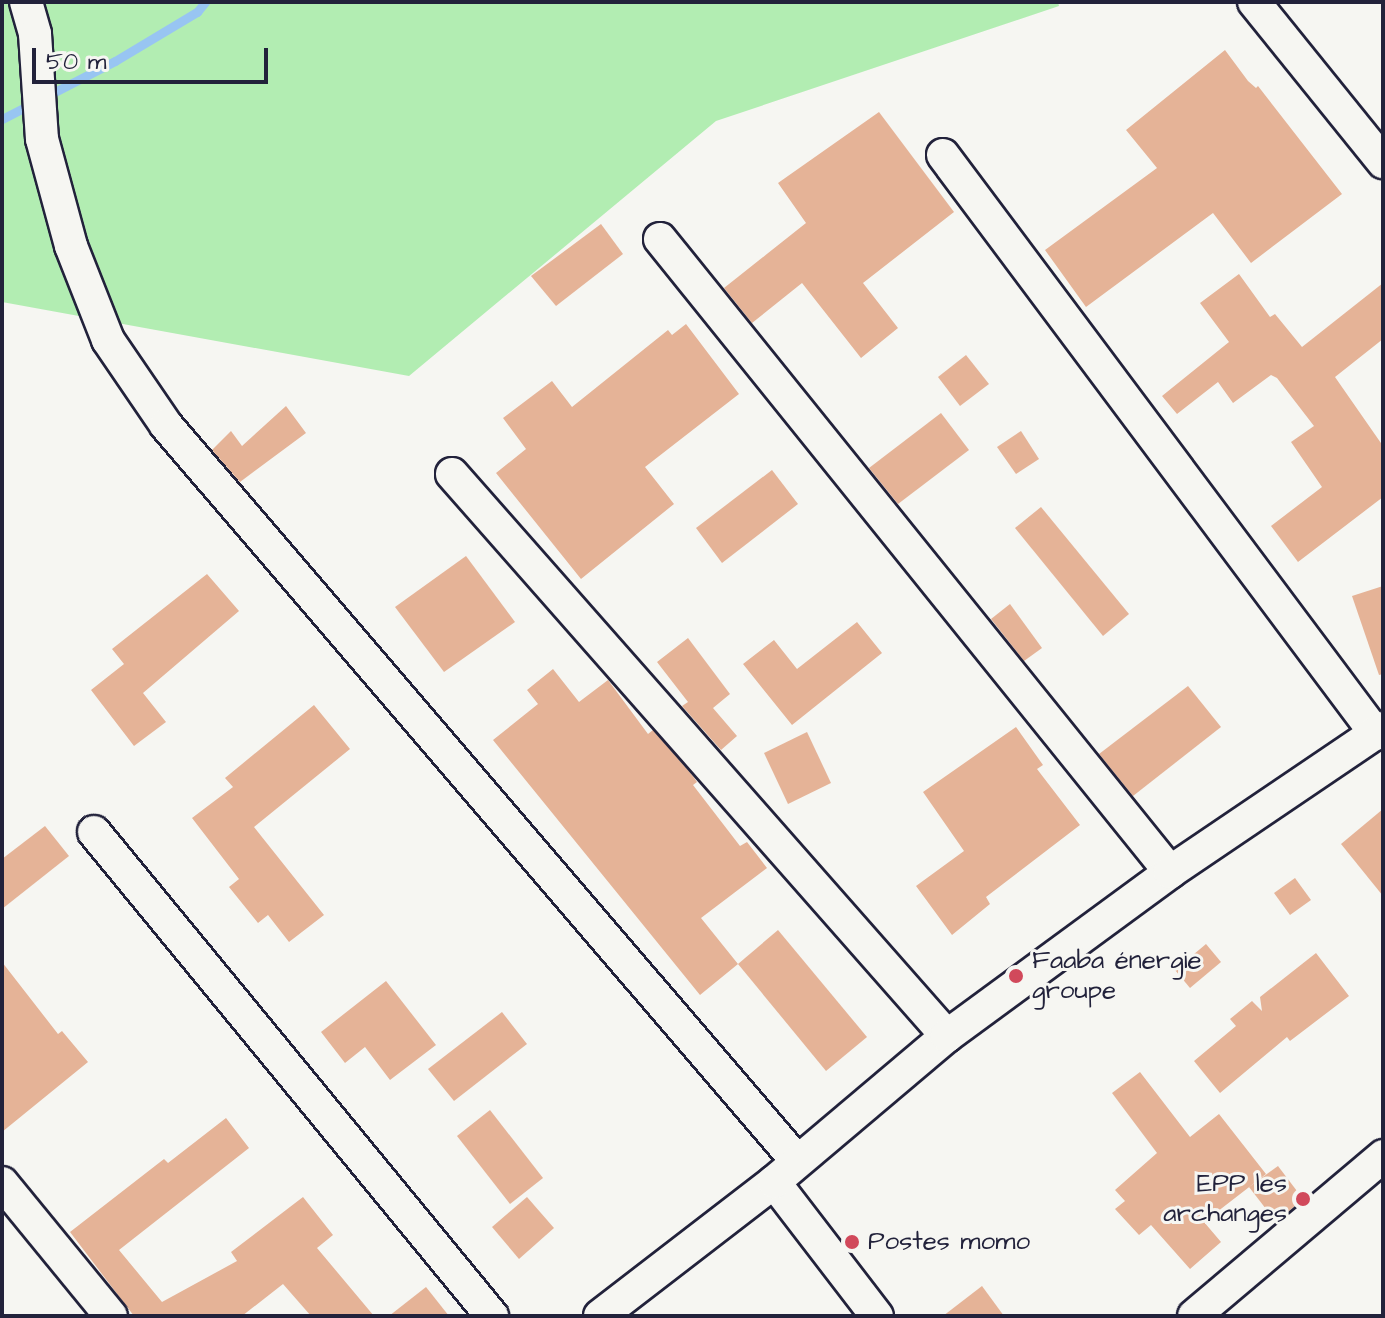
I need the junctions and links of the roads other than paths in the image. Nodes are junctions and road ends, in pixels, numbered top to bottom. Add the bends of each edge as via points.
1 (26, 2) edge
2 (1254, 2) edge
3 (943, 155) dead end
4 (1383, 162) edge
5 (660, 239) dead end
6 (452, 474) dead end
7 (1379, 731) edge
8 (94, 832) dead end
9 (1170, 872) junction
10 (947, 1036) junction
11 (1383, 1156) edge
12 (786, 1172) junction
13 (2, 1183) edge
14 (111, 1316) edge
15 (492, 1316) edge
16 (600, 1316) edge
17 (877, 1316) edge
18 (1194, 1316) edge

1 - 12 street via 35,34 42,139 71,246 116,353 166,425
2 - 4 street
3 - 7 street
5 - 9 street
6 - 10 street
7 - 9 street
8 - 15 street
9 - 10 street
10 - 12 street
11 - 18 street
12 - 16 street
12 - 17 street
13 - 14 street

